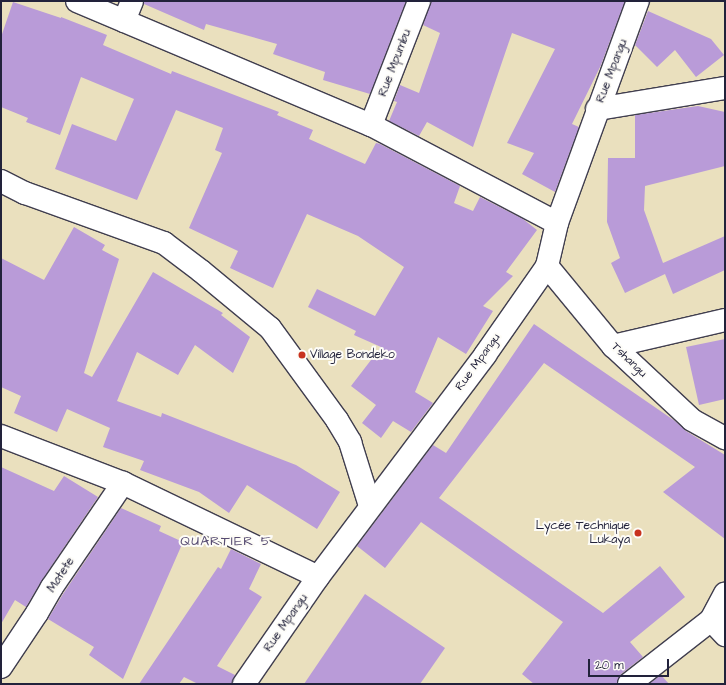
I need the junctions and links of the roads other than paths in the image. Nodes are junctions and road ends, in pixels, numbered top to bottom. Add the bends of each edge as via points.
1 (76, 1) edge
2 (419, 1) edge
3 (638, 1) edge
4 (128, 11) edge
5 (725, 88) edge
6 (597, 109) junction
7 (371, 125) junction
8 (1, 181) edge
9 (557, 223) junction
10 (547, 266) junction
11 (725, 320) edge
12 (613, 346) junction
13 (1, 436) edge
14 (725, 438) edge
15 (123, 483) junction
16 (370, 506) junction
17 (318, 577) junction
18 (725, 594) edge
19 (718, 628) edge
20 (1, 667) edge
21 (244, 684) edge
22 (629, 684) edge

1 - 4 street
2 - 7 street, Rue Mpumbu
3 - 6 street, Rue Mpangu
4 - 7 street
5 - 6 street
6 - 9 street, Rue Mpangu
7 - 9 street
8 - 16 street via 25,193 164,243 270,328 350,442
9 - 10 street, Rue Mpangu
10 - 12 street, Tshangu
10 - 16 street, Rue Mpangu via 485,355
11 - 12 street
12 - 14 street, Tshangu via 692,420
13 - 15 street
15 - 17 street
15 - 20 street, Matete
16 - 17 street, Rue Mpangu
17 - 21 street, Rue Mpangu
18 - 19 street
19 - 22 street

